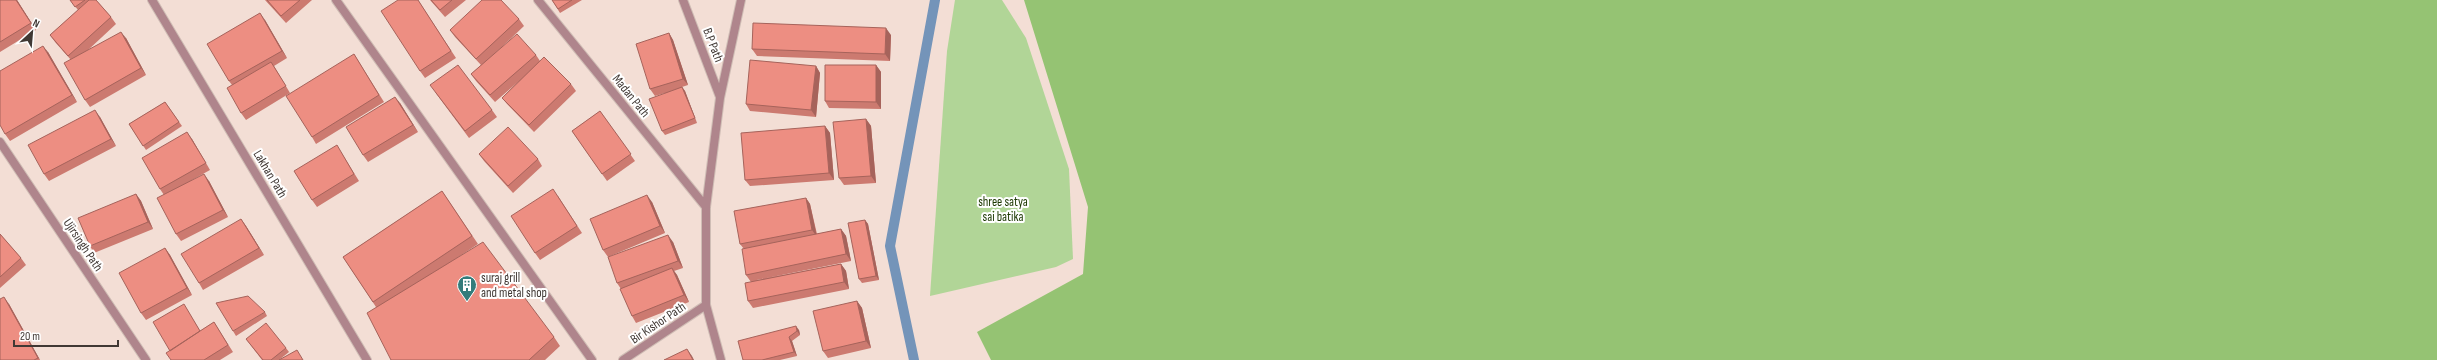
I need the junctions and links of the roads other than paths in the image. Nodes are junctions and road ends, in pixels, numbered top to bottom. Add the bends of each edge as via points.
1 (152, 0) edge
2 (336, 0) edge
3 (538, 0) edge
4 (683, 0) edge
5 (741, 0) edge
6 (720, 98) junction
7 (0, 142) edge
8 (706, 207) junction
9 (706, 305) junction
10 (146, 360) edge
11 (367, 360) edge
12 (592, 360) edge
13 (623, 360) edge
14 (721, 360) edge

1 - 11 street, Lakhan Path
2 - 12 street
3 - 8 street, Madan Path
4 - 6 street, B.P Path
5 - 6 street
6 - 8 street
7 - 10 street, Ujirsingh Path
8 - 9 street
9 - 13 street, Bir Kishor Path
9 - 14 street

